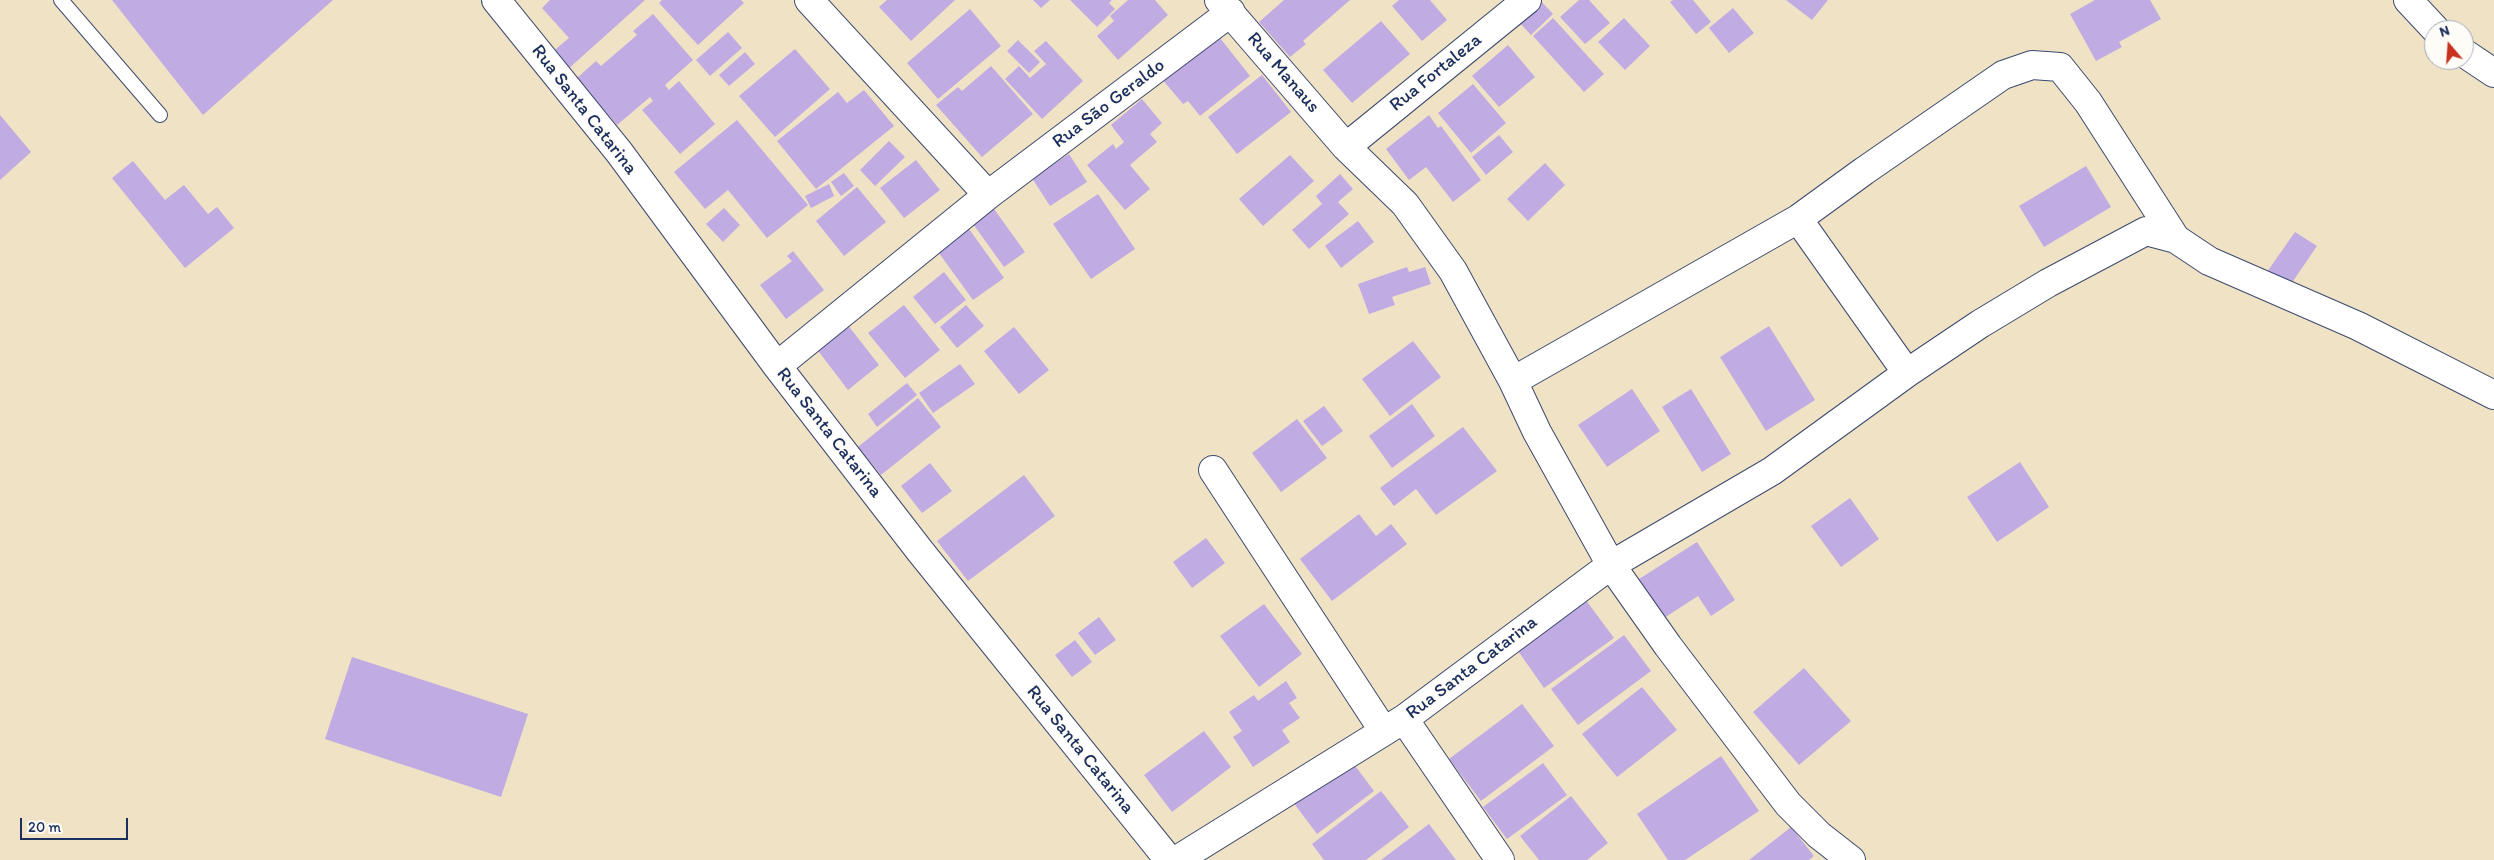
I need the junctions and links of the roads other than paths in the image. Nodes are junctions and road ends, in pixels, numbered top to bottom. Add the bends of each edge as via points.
1 (61, 0) edge
2 (496, 0) edge
3 (809, 0) edge
4 (1527, 0) edge
5 (2408, 0) edge
6 (1225, 6) edge
7 (2427, 20) edge
8 (2474, 60) edge
9 (2494, 73) edge
10 (160, 115) dead end
11 (1346, 147) junction
12 (988, 195) junction
13 (1798, 219) junction
14 (2176, 239) junction
15 (777, 366) junction
16 (1906, 373) junction
17 (1513, 381) junction
18 (2494, 395) edge
19 (1213, 470) dead end
20 (1611, 565) junction
21 (1394, 724) junction
22 (1169, 860) edge
23 (1177, 860) edge
24 (1500, 860) edge
25 (1851, 860) edge

1 - 10 lane
2 - 15 street, Rua Santa Catarina via 619,152
3 - 12 street
4 - 11 street, Rua Fortaleza
5 - 7 street
6 - 11 street, Rua Manaus
6 - 12 street, Rua São Geraldo
8 - 9 street
11 - 17 street, Rua Manaus via 1405,204 1453,271
12 - 15 street, Rua São Geraldo
13 - 14 street via 2004,75 2032,64 2060,67 2088,102
13 - 16 street
13 - 17 street
14 - 16 street, Rua Santa Catarina via 2146,231 2048,283
14 - 18 street via 2209,261 2358,326
15 - 22 street, Rua Santa Catarina via 920,551
16 - 20 street, Rua Santa Catarina via 1772,472
17 - 20 street, Rua Manaus via 1537,432
19 - 21 street
20 - 21 street, Rua Santa Catarina
20 - 25 street, Rua Manaus via 1788,804 1819,835
21 - 23 street, Rua Santa Catarina
21 - 24 street

